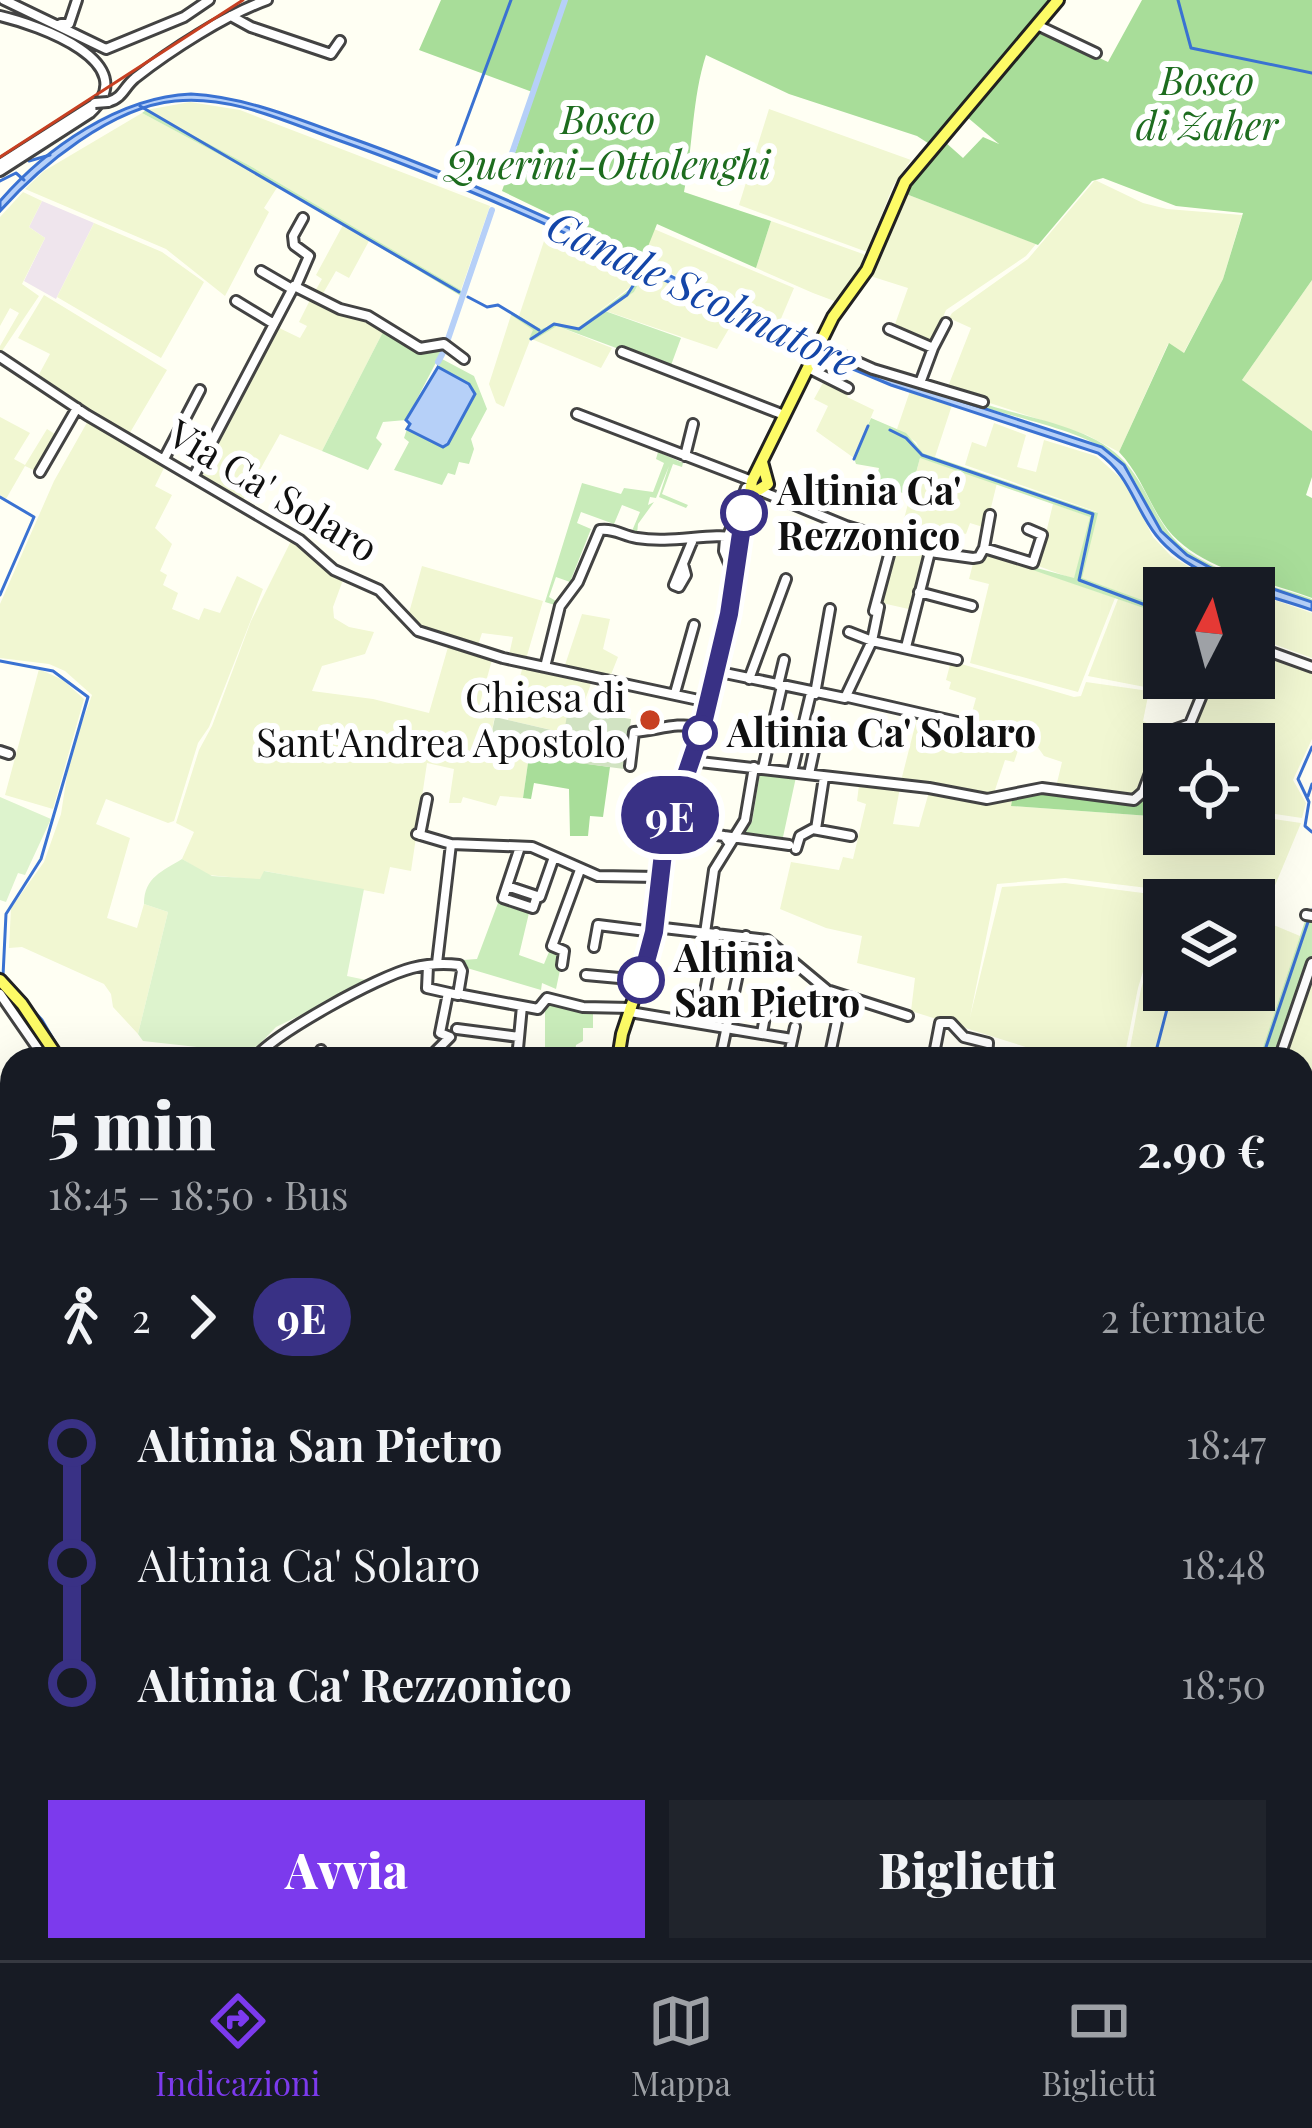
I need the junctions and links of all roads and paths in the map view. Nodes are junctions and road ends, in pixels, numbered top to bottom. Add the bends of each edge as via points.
1 (7, 0) edge
2 (77, 0) edge
3 (209, 0) edge
4 (267, 0) edge
5 (1057, 0) edge
6 (0, 16) edge
7 (231, 16) junction
8 (1037, 25) junction
9 (340, 40) dead end
10 (1096, 53) dead end
11 (0, 168) edge
12 (303, 218) dead end
13 (261, 272) dead end
14 (294, 288) junction
15 (236, 301) dead end
16 (946, 323) dead end
17 (274, 324) junction
18 (889, 328) dead end
19 (933, 348) junction
20 (818, 349) junction
21 (622, 352) dead end
22 (0, 357) edge
23 (464, 359) dead end
24 (808, 368) junction
25 (920, 382) junction
26 (848, 388) dead end
27 (200, 390) dead end
28 (983, 402) dead end
29 (77, 408) junction
30 (578, 414) dead end
31 (784, 416) junction
32 (693, 424) dead end
33 (685, 456) junction
34 (164, 459) junction
35 (40, 472) dead end
36 (194, 477) junction
37 (755, 489) junction
38 (990, 515) dead end
39 (1028, 529) dead end
40 (731, 538) junction
41 (692, 542) junction
42 (984, 548) junction
43 (683, 564) dead end
44 (786, 579) dead end
45 (920, 592) junction
46 (973, 606) dead end
47 (830, 609) dead end
48 (694, 625) dead end
49 (849, 632) dead end
50 (872, 640) junction
51 (906, 647) junction
52 (1275, 654) edge
53 (784, 660) dead end
54 (957, 660) dead end
55 (545, 667) junction
56 (1312, 667) edge
57 (715, 671) junction
58 (749, 679) junction
59 (780, 686) junction
60 (813, 693) junction
61 (675, 694) junction
62 (848, 697) junction
63 (1200, 699) edge
64 (708, 702) junction
65 (966, 724) dead end
66 (702, 728) junction
67 (834, 731) dead end
68 (691, 761) junction
69 (630, 766) dead end
70 (758, 767) junction
71 (792, 772) junction
72 (809, 775) junction
73 (824, 777) junction
74 (427, 799) dead end
75 (630, 818) dead end
76 (667, 826) junction
77 (816, 829) junction
78 (851, 836) dead end
79 (730, 839) junction
80 (451, 844) junction
81 (520, 847) junction
82 (554, 857) junction
83 (580, 870) junction
84 (658, 877) junction
85 (655, 929) junction
86 (711, 933) junction
87 (746, 936) junction
88 (594, 947) dead end
89 (1312, 963) edge
90 (432, 964) junction
91 (562, 965) dead end
92 (696, 966) dead end
93 (710, 969) junction
94 (586, 975) dead end
95 (641, 980) junction
96 (0, 987) edge
97 (827, 990) junction
98 (448, 994) junction
99 (463, 995) dead end
100 (838, 1002) junction
101 (522, 1006) junction
102 (630, 1010) junction
103 (766, 1011) dead end
104 (908, 1016) dead end
105 (699, 1023) junction
106 (794, 1027) dead end
107 (726, 1028) junction
108 (458, 1030) dead end
109 (762, 1033) junction
110 (519, 1036) junction
111 (792, 1039) junction
112 (43, 1047) edge
113 (267, 1047) edge
114 (440, 1047) edge
115 (518, 1047) edge
116 (621, 1047) edge
117 (722, 1047) edge
118 (790, 1047) edge
119 (830, 1047) edge
120 (935, 1047) edge
121 (988, 1047) edge
122 (1284, 1047) edge

1 - 2 street via 66,26
1 - 3 street via 106,49
4 - 7 street
5 - 8 main road
6 - 11 street via 88,53 106,86 90,113
7 - 9 street via 331,54
7 - 11 street, bridge via 137,76 121,97 95,104
8 - 10 street
8 - 20 main road via 911,173 867,270
12 - 14 street via 293,236 309,256
13 - 14 street
14 - 17 street
14 - 23 street via 364,314 420,348 444,344
15 - 17 street
16 - 19 street
17 - 36 street
18 - 19 street
19 - 25 street
20 - 24 main road
20 - 25 street
21 - 31 street
22 - 29 street, Via Ca' Solaro
24 - 26 street
24 - 31 main road
25 - 28 street
27 - 34 street
29 - 34 street, Via Ca' Solaro
29 - 35 street
30 - 33 street
31 - 37 main road
32 - 33 street
33 - 37 street
34 - 36 street, Via Ca' Solaro
36 - 55 street, Via Ca' Solaro via 300,540 334,570 379,590 414,629
37 - 40 main road
37 - 50 street via 893,541
38 - 42 street
39 - 42 street via 1042,535 1035,563
40 - 41 street
40 - 57 main road via 735,577
41 - 43 street
41 - 55 street via 600,530 561,604
42 - 45 street via 968,558 930,552
44 - 58 street
45 - 46 street
45 - 51 street
47 - 60 street
48 - 61 street
49 - 50 street
50 - 51 street
50 - 62 street
51 - 54 street
52 - 56 street
53 - 59 street
55 - 61 street, Via Ca' Solaro
57 - 58 street
57 - 64 main road
58 - 59 street
59 - 60 street
59 - 70 street
60 - 62 street
60 - 71 street
61 - 64 street, Via Ca' Solaro
62 - 65 street
63 - 73 street via 1188,726 1166,733 1134,800 1042,788 987,799
64 - 66 main road
66 - 68 main road
66 - 69 street via 673,723 634,732
67 - 72 street via 819,728
68 - 70 street
68 - 76 main road
70 - 71 street
70 - 79 street via 746,820
71 - 72 street
72 - 73 street
73 - 77 street
74 - 80 street via 418,834
75 - 76 street
76 - 79 street
76 - 84 main road
77 - 78 street
77 - 79 street via 793,847
79 - 86 street via 714,870
80 - 81 street
80 - 90 street
81 - 82 street
81 - 82 street via 503,898 533,908
82 - 83 street
83 - 84 street
83 - 91 street via 552,946 564,951
84 - 85 main road
85 - 86 street
85 - 88 street via 598,925
85 - 95 main road
86 - 87 street
86 - 93 street
87 - 97 street via 772,943
87 - 107 street
89 - 122 street
90 - 98 street via 427,988
90 - 98 street via 462,969 458,995
90 - 113 street via 398,973
92 - 93 street
93 - 105 street
94 - 95 street
95 - 102 main road
96 - 112 main road
97 - 100 street
97 - 100 street
98 - 114 street via 440,1033 450,1037
99 - 101 street
100 - 104 street
100 - 119 street
101 - 102 street via 538,1009 547,998
101 - 110 street
102 - 105 street
102 - 116 main road
103 - 109 street
105 - 107 street
106 - 111 street
107 - 109 street
107 - 117 street
108 - 110 street
109 - 111 street
110 - 115 street
111 - 118 street
120 - 121 street via 940,1023

